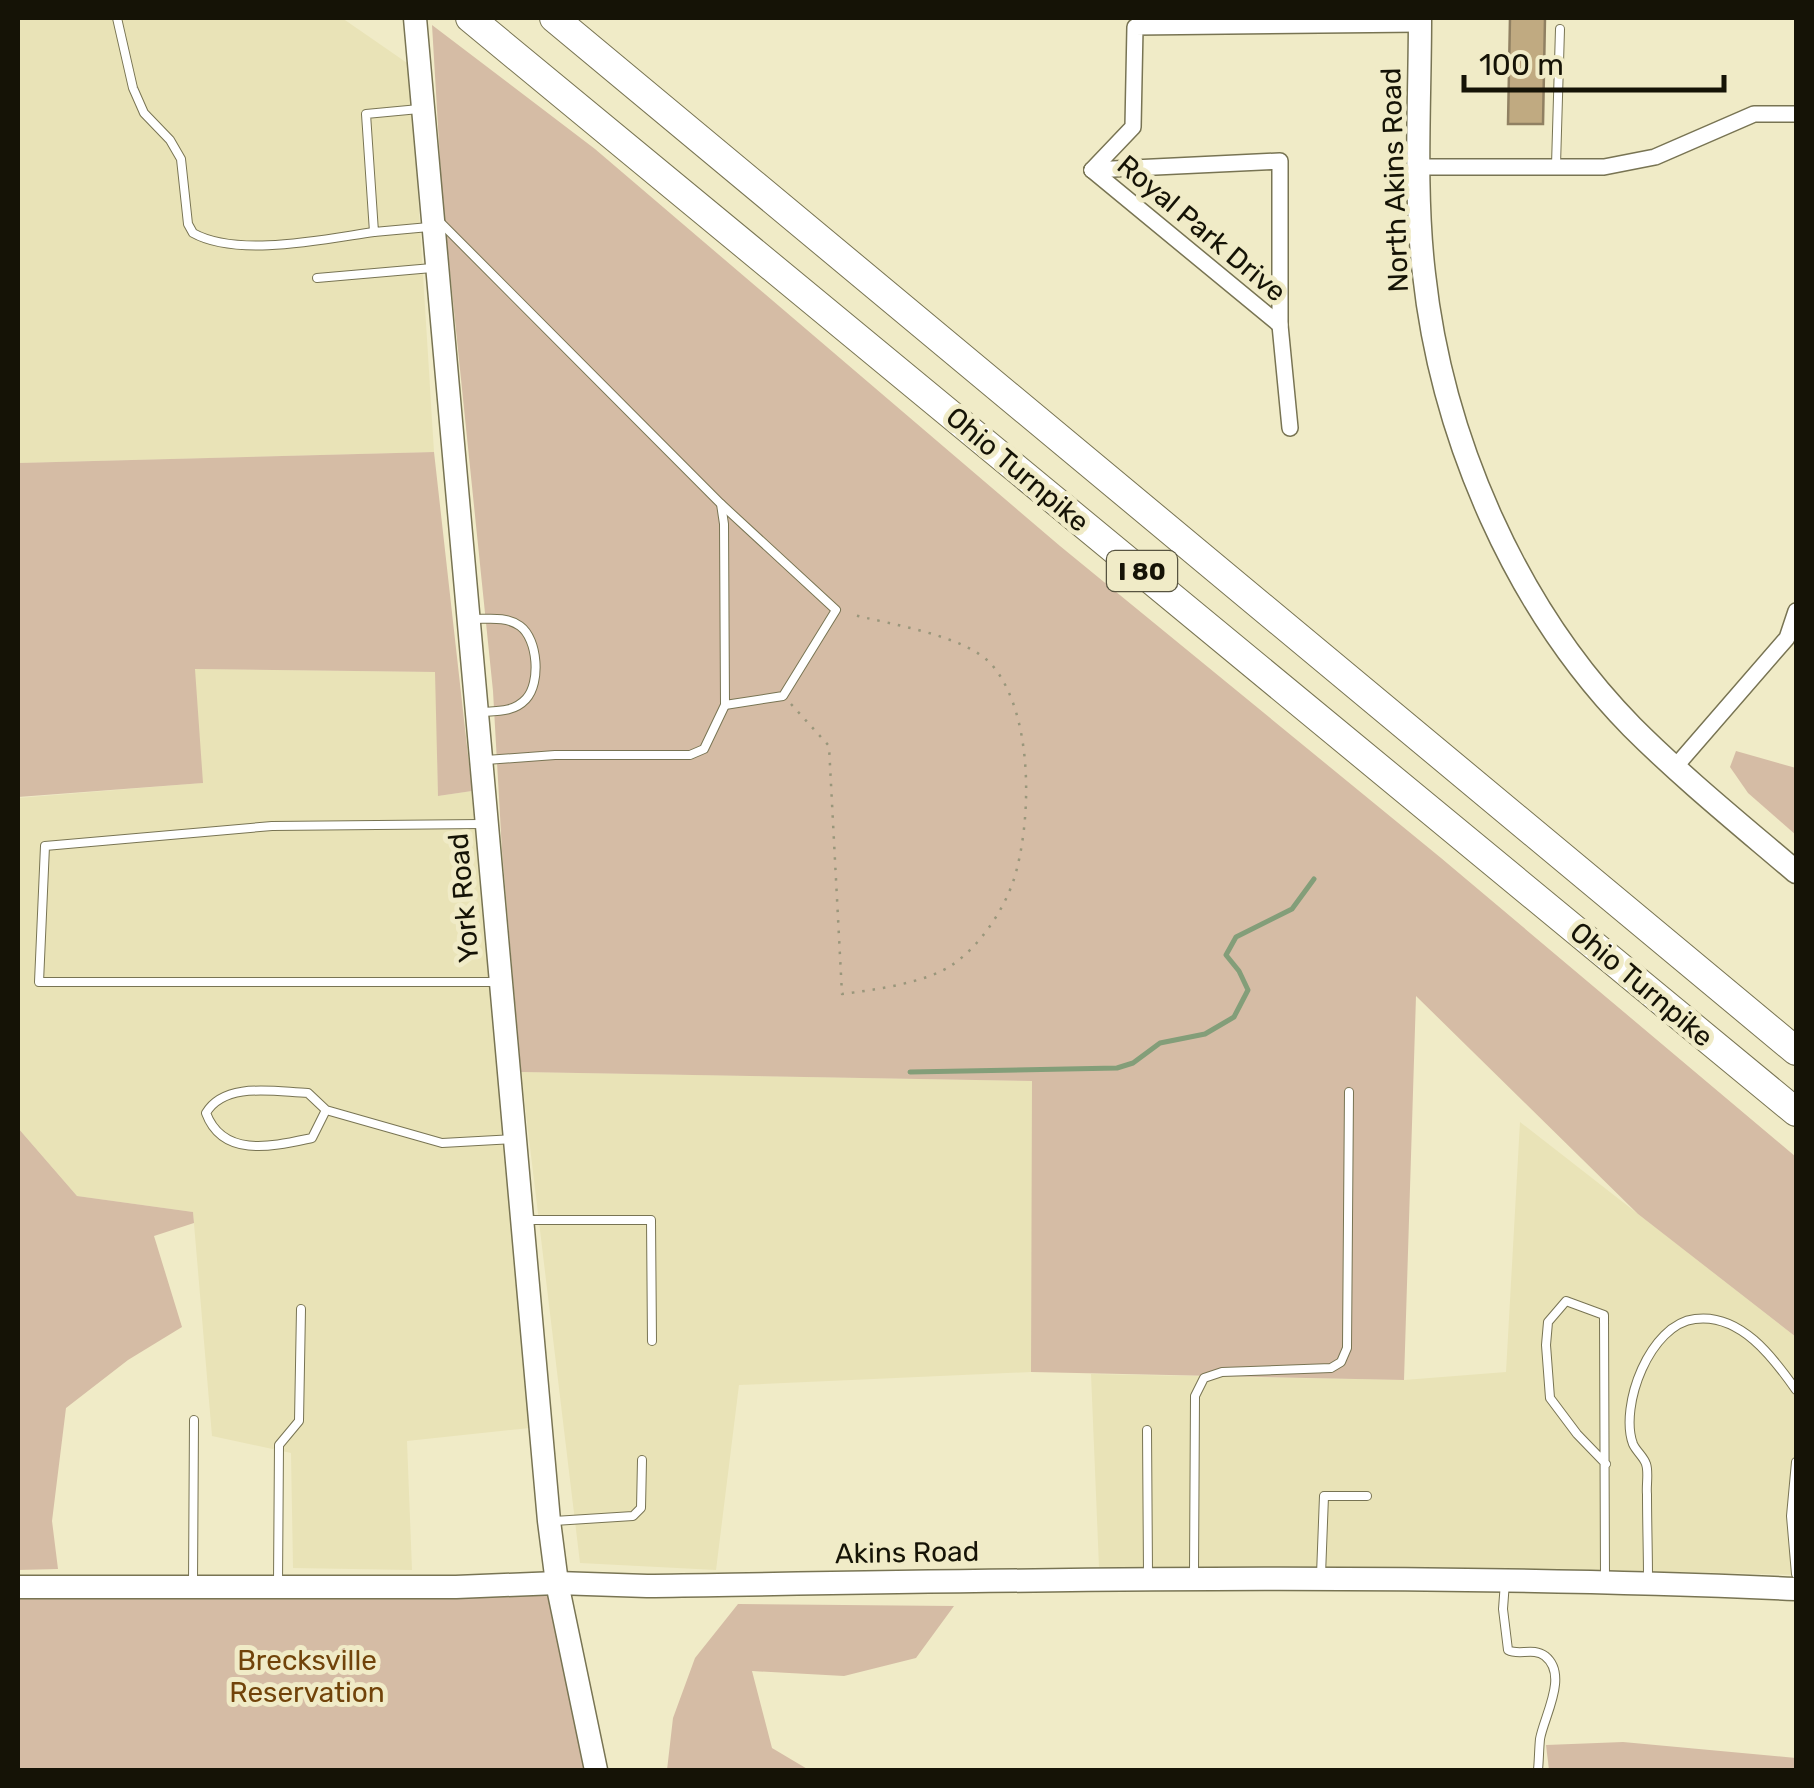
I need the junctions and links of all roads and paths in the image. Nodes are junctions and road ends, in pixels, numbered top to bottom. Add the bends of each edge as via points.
1 (116, 18) edge
2 (415, 18) edge
3 (554, 18) edge
4 (1420, 21) edge
5 (478, 24) edge
6 (1560, 29) dead end
7 (423, 108) junction
8 (1796, 114) edge
9 (1556, 165) junction
10 (1420, 167) junction
11 (1092, 170) junction
12 (433, 221) junction
13 (374, 232) junction
14 (437, 267) junction
15 (317, 278) dead end
16 (1280, 326) junction
17 (1290, 428) dead end
18 (720, 504) junction
19 (836, 610) junction
20 (1796, 612) edge
21 (468, 618) junction
22 (1792, 641) edge
23 (783, 696) junction
24 (724, 705) junction
25 (477, 712) junction
26 (481, 760) junction
27 (1676, 766) junction
28 (487, 824) junction
29 (1796, 872) edge
30 (501, 982) junction
31 (1796, 1051) edge
32 (1350, 1092) dead end
33 (326, 1110) junction
34 (1796, 1112) edge
35 (515, 1139) junction
36 (522, 1220) junction
37 (300, 1309) dead end
38 (652, 1341) dead end
39 (1796, 1390) edge
40 (194, 1420) dead end
41 (1147, 1430) dead end
42 (642, 1460) dead end
43 (1796, 1462) edge
44 (1606, 1464) junction
45 (1367, 1496) dead end
46 (549, 1521) junction
47 (1796, 1574) edge
48 (1148, 1578) junction
49 (1194, 1578) junction
50 (1320, 1580) junction
51 (1505, 1582) junction
52 (1605, 1583) junction
53 (557, 1584) junction
54 (1648, 1584) junction
55 (18, 1588) edge
56 (193, 1588) junction
57 (278, 1588) junction
58 (1796, 1588) edge
59 (596, 1770) edge
60 (1538, 1770) edge

1 - 13 lane via 132,88 181,159 192,232 218,242 282,245
2 - 7 street, York Road
3 - 31 highway, Ohio Turnpike / I 80
4 - 10 street, North Akins Road
4 - 11 street, Royal Park Drive via 1135,27 1133,127
5 - 34 highway, Ohio Turnpike / I 80
6 - 9 lane
7 - 12 street, York Road
7 - 13 lane via 366,114
8 - 9 street via 1754,114 1638,160
9 - 10 street
10 - 27 street, North Akins Road via 1424,273 1461,443 1544,614 1594,684
11 - 16 street, Royal Park Drive
11 - 16 street, Royal Park Drive via 1280,161
12 - 13 lane
12 - 14 street, York Road
12 - 18 lane
14 - 15 lane
14 - 21 street, York Road
16 - 17 street, Royal Park Drive
18 - 19 lane
18 - 24 lane
19 - 23 lane
19 - 23 path via 959,643 991,663 1022,734 1025,822 1013,881 983,936 950,966 890,988 842,994 830,746
20 - 22 street
21 - 25 street, York Road
21 - 25 lane via 505,619 532,640 534,688 508,710
22 - 27 street
23 - 24 lane
24 - 26 lane via 704,749 690,755
25 - 26 street, York Road
26 - 28 street, York Road
27 - 29 street, North Akins Road
28 - 30 street, York Road
28 - 30 lane via 272,826 45,846 39,982
30 - 35 street, York Road
32 - 49 lane via 1347,1348 1331,1368 1204,1378 1195,1396
33 - 33 lane via 308,1093 268,1092 232,1093 206,1112 212,1130 232,1142 268,1147 312,1138
33 - 35 lane via 442,1143
35 - 36 street, York Road
36 - 38 lane via 652,1220
36 - 46 street, York Road
37 - 57 lane via 299,1421 278,1445
39 - 54 lane via 1775,1359 1712,1317 1673,1326 1658,1341 1639,1370 1630,1424 1646,1464
40 - 56 lane
41 - 48 lane
42 - 46 lane via 642,1508 633,1516
43 - 47 lane
44 - 44 lane via 1604,1315 1566,1301 1548,1322 1550,1398
44 - 52 lane
45 - 50 lane via 1324,1496
46 - 53 street, York Road
48 - 49 street, Akins Road
48 - 53 street, Akins Road
49 - 50 street, Akins Road
50 - 51 street, Akins Road
51 - 52 street, Akins Road
51 - 60 lane via 1508,1650 1537,1652 1554,1674
52 - 54 street, Akins Road
53 - 57 street, Akins Road
53 - 59 street, York Road
54 - 58 street, Akins Road
55 - 56 street, Akins Road
56 - 57 street, Akins Road

